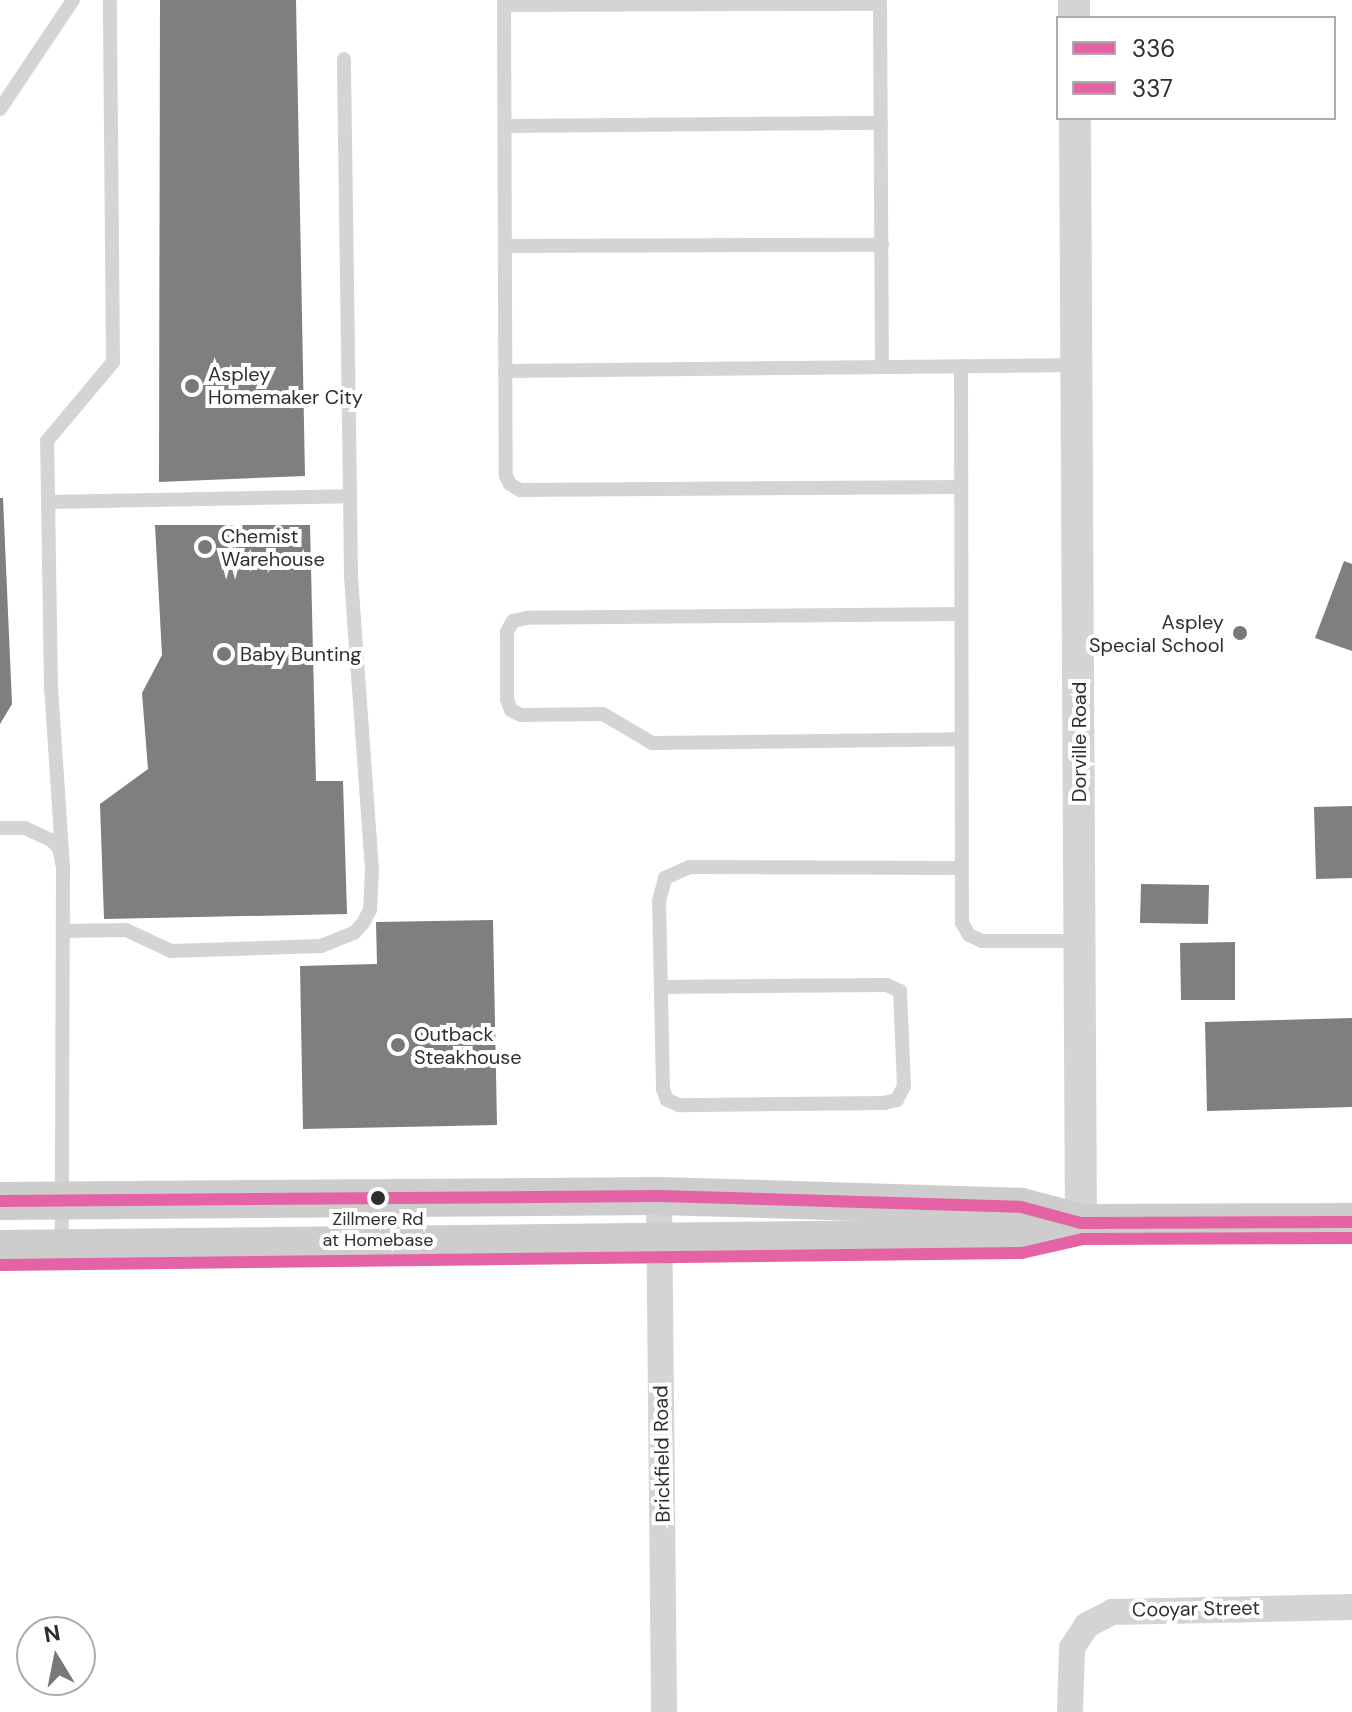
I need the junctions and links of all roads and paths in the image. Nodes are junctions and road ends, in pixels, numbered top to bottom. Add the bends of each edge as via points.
1 (73, 0) edge
2 (110, 0) edge
3 (504, 2) edge
4 (880, 2) edge
5 (344, 59) dead end
6 (0, 109) edge
7 (1075, 120) edge
8 (881, 123) junction
9 (506, 126) junction
10 (882, 245) junction
11 (506, 246) junction
12 (1076, 365) junction
13 (961, 366) junction
14 (882, 367) junction
15 (505, 371) junction
16 (961, 487) junction
17 (350, 496) junction
18 (48, 502) junction
19 (961, 614) junction
20 (961, 739) junction
21 (0, 828) edge
22 (63, 867) junction
23 (960, 868) junction
24 (63, 931) junction
25 (1080, 941) junction
26 (661, 987) junction
27 (659, 1196) junction
28 (61, 1200) junction
29 (0, 1201) edge
30 (1352, 1222) edge
31 (1081, 1223) junction
32 (659, 1241) junction
33 (0, 1249) edge
34 (62, 1249) junction
35 (1352, 1607) edge
36 (664, 1712) edge
37 (1070, 1712) edge

1 - 6 lane
2 - 18 lane via 113,362 47,441
3 - 4 lane
3 - 9 lane
4 - 8 lane
5 - 17 lane
7 - 12 street, Dorville Road
8 - 9 lane
8 - 10 lane
9 - 11 lane
10 - 11 lane
10 - 14 lane
11 - 15 lane
12 - 13 lane
12 - 25 street, Dorville Road
13 - 14 lane
13 - 16 lane
14 - 15 lane
15 - 16 lane via 506,476 520,490
16 - 19 lane
17 - 18 lane
17 - 24 lane via 372,870 370,910 363,923 337,942 321,946 171,951 126,930
18 - 22 lane via 51,688
19 - 20 lane
19 - 20 lane via 527,618 513,621 507,632 507,699 511,710 521,715 603,714 652,743
20 - 23 lane
21 - 22 lane via 25,828 51,840 59,848
22 - 24 lane
23 - 25 lane via 962,923 969,935 982,941
23 - 26 lane via 690,867 665,878 659,901
24 - 28 lane
25 - 31 street, Dorville Road
26 - 26 lane via 887,985 900,991 903,1002 904,1086 897,1100 884,1103 679,1105 667,1100 663,1089
27 - 28 main road
27 - 31 main road via 1021,1207
27 - 32 street, Brickfield Road
28 - 29 main road
28 - 34 lane
30 - 31 main road
31 - 32 main road via 1022,1237
32 - 34 main road
32 - 36 street, Brickfield Road
33 - 34 main road
35 - 37 street, Cooyar Street via 1112,1612 1087,1625 1072,1648

